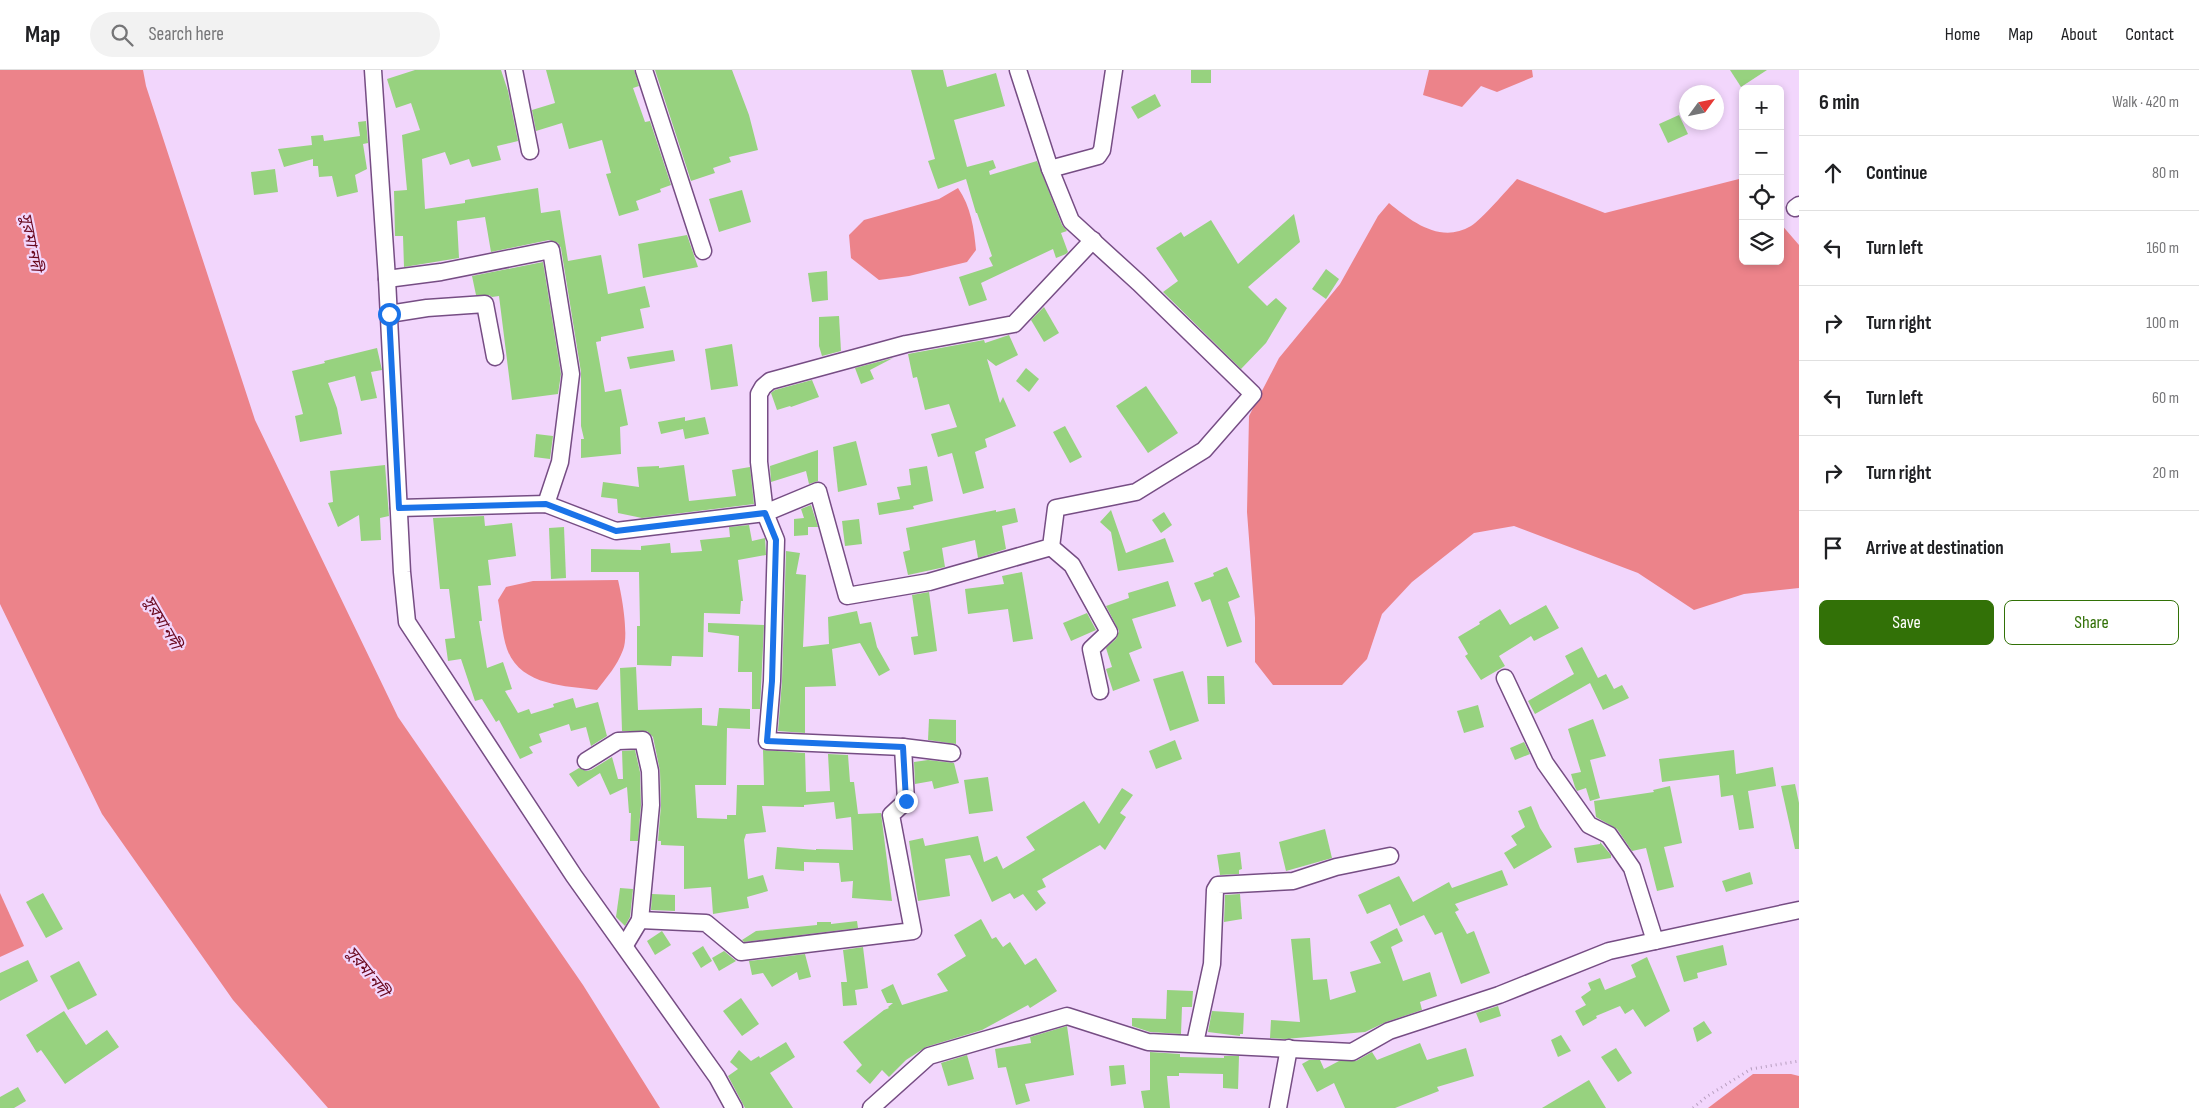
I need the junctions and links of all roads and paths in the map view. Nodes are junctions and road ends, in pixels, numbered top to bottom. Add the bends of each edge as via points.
1 (373, 70) edge
2 (514, 70) edge
3 (644, 70) edge
4 (1018, 70) edge
5 (1114, 70) edge
6 (530, 151) dead end
7 (1050, 169) junction
8 (1093, 240) junction
9 (703, 251) dead end
10 (387, 279) junction
11 (389, 314) junction
12 (495, 357) dead end
13 (546, 504) junction
14 (399, 508) junction
15 (765, 513) junction
16 (1051, 548) junction
17 (1505, 678) dead end
18 (1100, 691) dead end
19 (903, 747) junction
20 (952, 753) dead end
21 (586, 761) dead end
22 (1390, 856) dead end
23 (1799, 910) edge
24 (640, 920) junction
25 (1655, 941) junction
26 (625, 946) junction
27 (1195, 1044) junction
28 (1289, 1048) junction
29 (1799, 1061) edge
30 (734, 1108) edge
31 (871, 1108) edge
32 (1278, 1108) edge
33 (1693, 1108) edge

1 - 10 street
2 - 6 street
3 - 9 street
4 - 7 street
5 - 7 street via 1102,150 1098,156
7 - 8 street via 1072,221
8 - 15 street via 1014,324 906,344 770,380 760,394 760,462
8 - 16 street via 1253,394 1204,450 1136,492 1056,508
10 - 11 street
10 - 13 street via 441,272 551,250 571,374 560,462
11 - 12 street via 485,304
11 - 14 street
13 - 14 street
13 - 15 street via 616,531
14 - 26 street via 407,622 574,876
15 - 16 street via 818,490 847,596 929,582
15 - 19 street via 776,540 767,741
16 - 18 street via 1072,565 1109,632 1091,649
17 - 25 street via 1545,763 1589,825 1609,835 1632,868
19 - 20 street
19 - 24 street via 906,801 891,815 913,931 741,952 706,924
21 - 24 street via 618,741 643,740 650,771 651,805
22 - 27 street via 1293,881 1218,885 1215,890 1212,964
23 - 25 street
24 - 26 street
25 - 28 street via 1609,952 1499,995 1389,1031 1352,1052
26 - 30 street via 717,1077
27 - 28 street
27 - 31 street via 1148,1042 1067,1016 929,1056
28 - 32 street
29 - 33 path via 1751,1069

